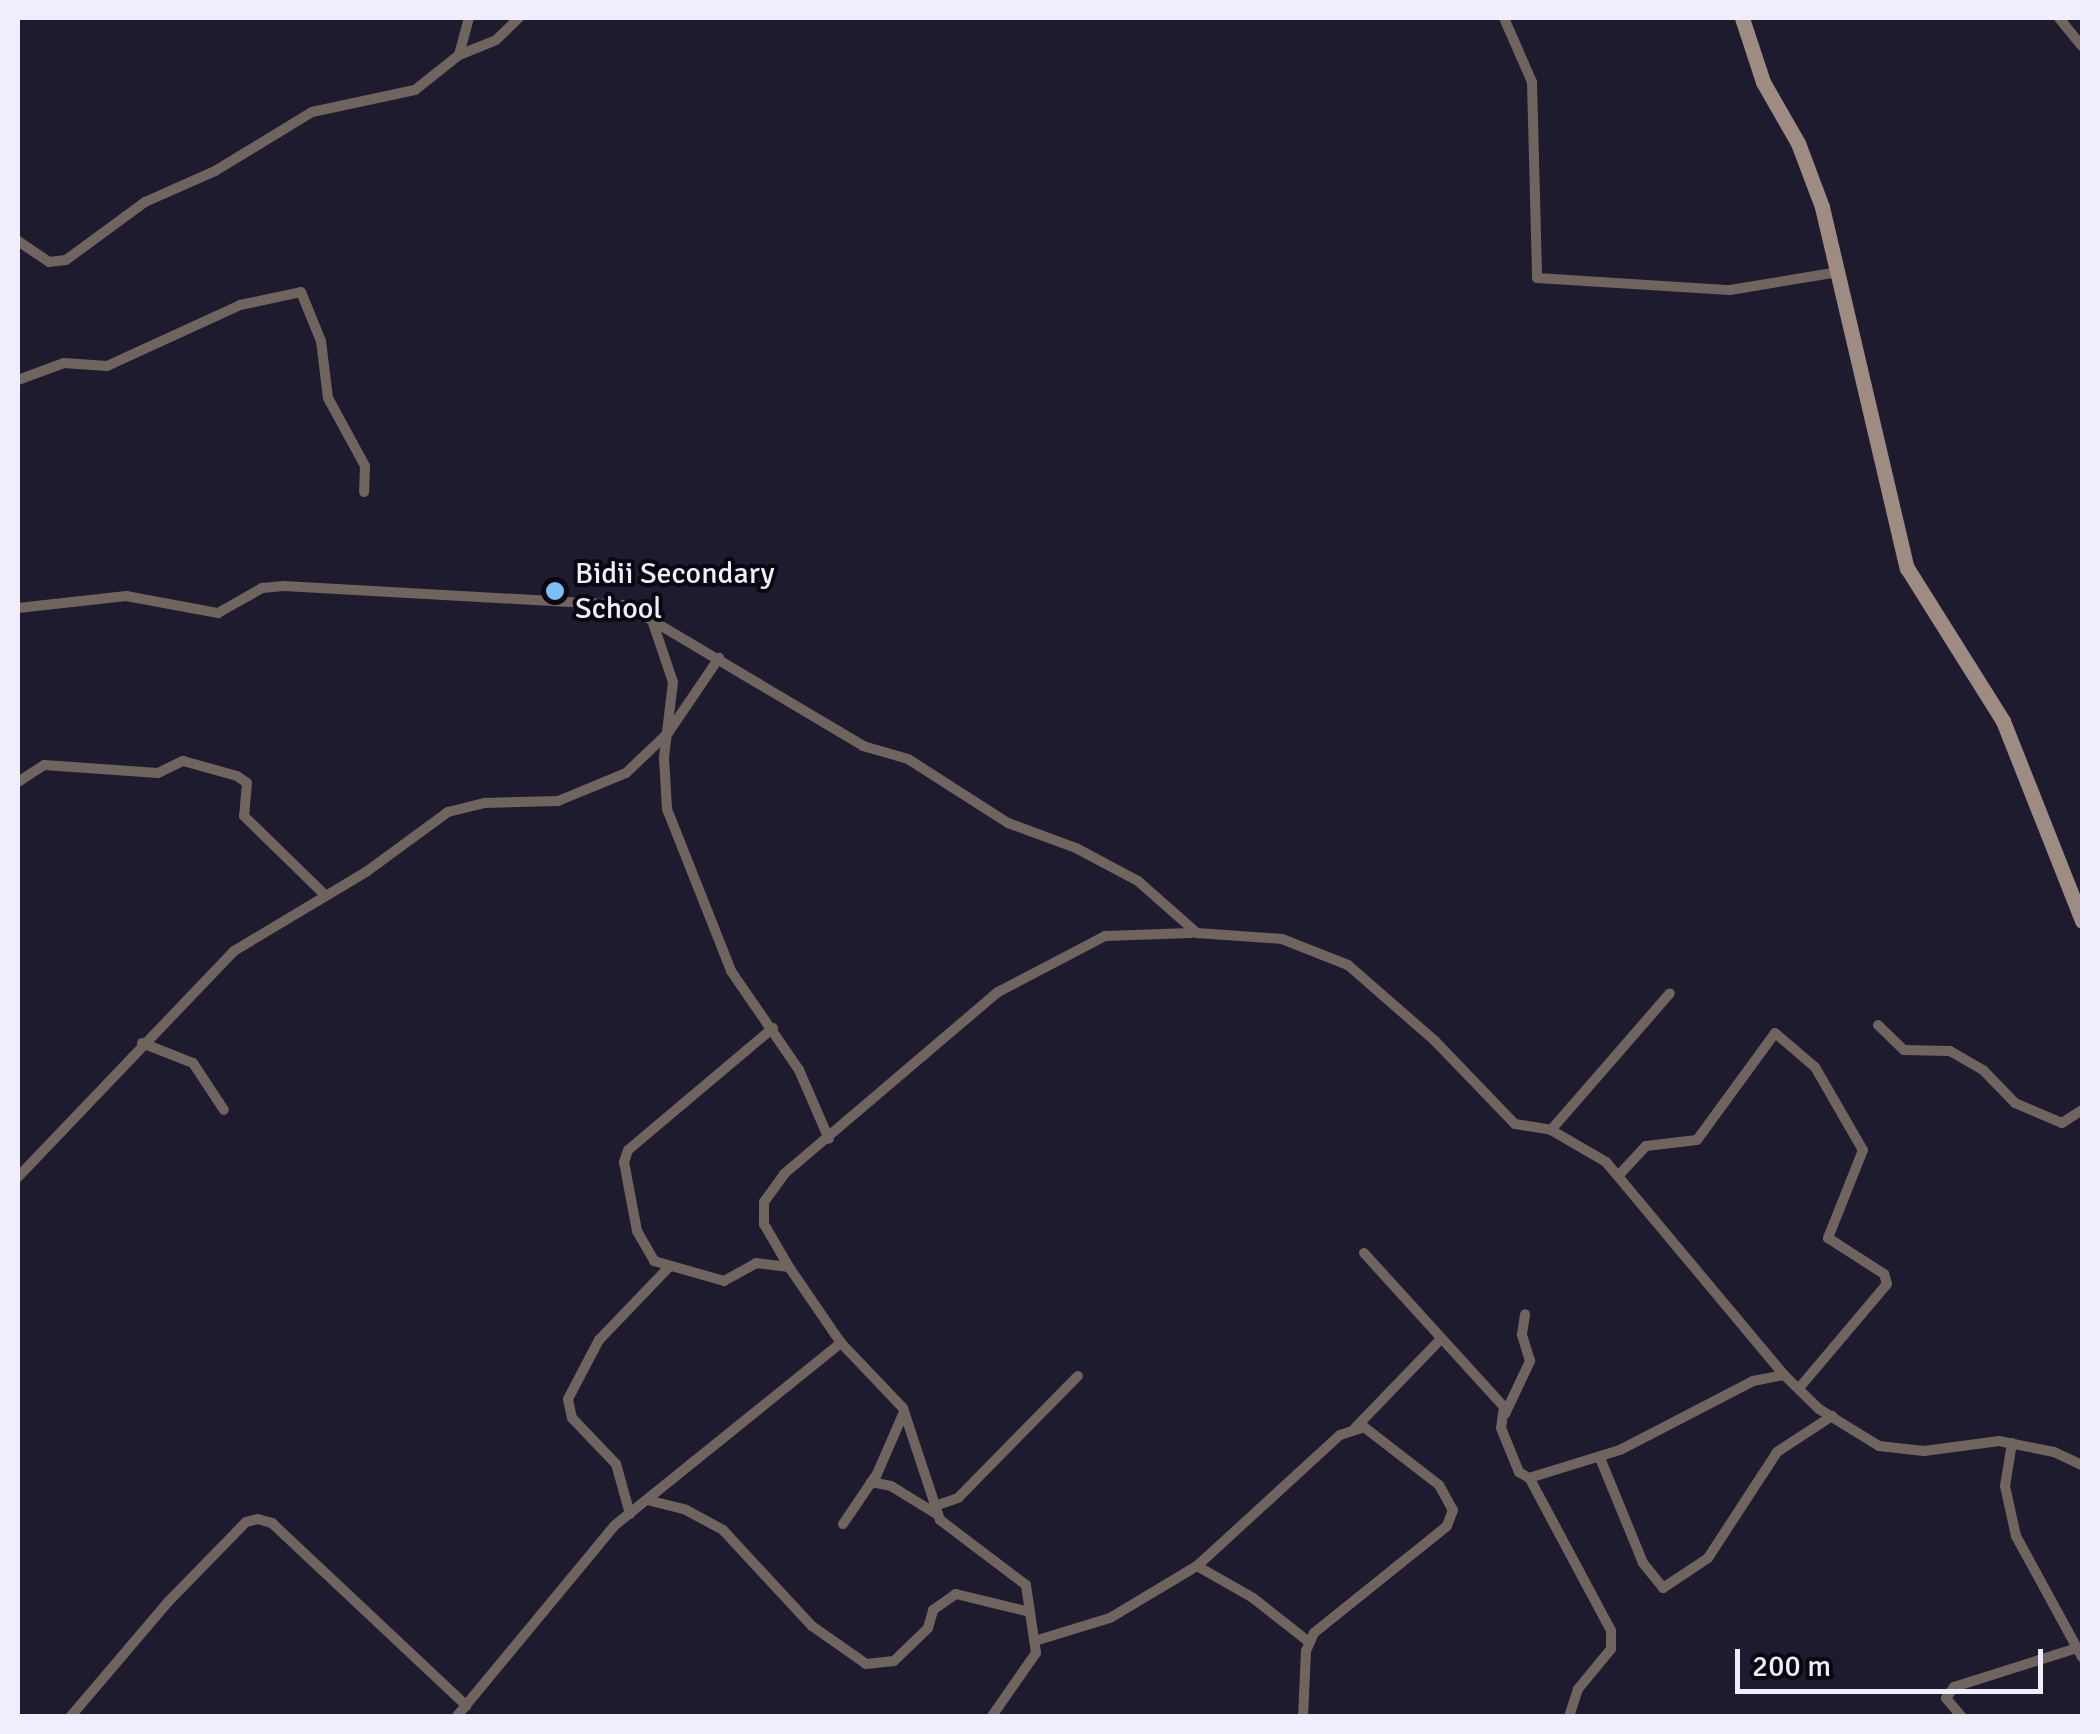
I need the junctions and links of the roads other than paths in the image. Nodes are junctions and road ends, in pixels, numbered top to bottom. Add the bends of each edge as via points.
1 (470, 18) edge
2 (520, 18) edge
3 (1504, 18) edge
4 (1742, 18) edge
5 (2059, 18) edge
6 (2082, 46) edge
7 (459, 54) junction
8 (18, 241) edge
9 (1840, 272) junction
10 (18, 380) edge
11 (364, 492) dead end
12 (18, 608) edge
13 (651, 618) junction
14 (720, 658) junction
15 (668, 733) junction
16 (18, 782) edge
17 (326, 895) junction
18 (2082, 921) edge
19 (1197, 933) junction
20 (1670, 993) dead end
21 (1878, 1025) dead end
22 (773, 1028) junction
23 (142, 1044) junction
24 (224, 1110) dead end
25 (2082, 1110) edge
26 (1551, 1130) junction
27 (829, 1138) junction
28 (1618, 1176) junction
29 (18, 1177) edge
30 (1364, 1252) dead end
31 (789, 1266) junction
32 (668, 1268) junction
33 (1525, 1314) dead end
34 (1440, 1339) junction
35 (840, 1343) junction
36 (1784, 1375) junction
37 (1078, 1376) dead end
38 (1800, 1387) junction
39 (904, 1411) junction
40 (1505, 1414) junction
41 (1832, 1416) junction
42 (1355, 1428) junction
43 (2012, 1442) junction
44 (1600, 1458) junction
45 (2082, 1465) edge
46 (1530, 1478) junction
47 (871, 1482) junction
48 (650, 1501) junction
49 (934, 1510) junction
50 (630, 1514) junction
51 (843, 1524) dead end
52 (1197, 1566) junction
53 (1030, 1612) junction
54 (1038, 1640) junction
55 (1308, 1642) junction
56 (2080, 1652) edge
57 (466, 1706) junction
58 (70, 1716) edge
59 (457, 1716) edge
60 (992, 1716) edge
61 (1303, 1716) edge
62 (1570, 1716) edge
63 (1961, 1716) edge

1 - 7 street
2 - 7 street via 496,40
3 - 9 street via 1532,82 1537,278 1730,290
4 - 9 main road via 1763,82 1813,179
5 - 6 street
7 - 8 street via 415,90 312,112 215,171 145,202 59,263
9 - 18 main road via 1907,568 2003,721
10 - 11 street via 64,363 99,368 240,305 300,292 321,341 328,398 366,466
12 - 13 street via 126,596 218,613 262,588 318,586 471,601 615,602
13 - 14 street
13 - 15 street via 673,682
14 - 15 street
14 - 19 street via 863,746 908,758 1008,824 1076,848 1138,881
15 - 17 street via 606,785 558,802 485,803 448,812
15 - 22 street via 667,810 732,972
16 - 17 street via 44,764 151,773 182,760 237,776 247,784 244,816
17 - 23 street via 234,950 203,989
19 - 26 street via 1282,939 1330,955 1436,1041 1501,1113 1525,1128
19 - 27 street via 1106,936 998,992
20 - 26 street
21 - 25 street via 1904,1050 1950,1051 1984,1071 2015,1103 2062,1124
22 - 27 street via 804,1077
22 - 32 street via 625,1154 641,1241 654,1262
23 - 24 street via 193,1062
23 - 29 street
26 - 28 street via 1596,1154
27 - 31 street via 784,1174 764,1202 764,1224
28 - 36 street
28 - 38 street via 1646,1146 1697,1140 1775,1033 1816,1067 1863,1150 1828,1238 1884,1274 1887,1284
30 - 34 street
31 - 32 street via 756,1263 724,1281
31 - 35 street
32 - 50 street via 598,1340 568,1399 572,1418 616,1464
33 - 40 street via 1522,1334 1530,1361
34 - 40 street
34 - 42 street
35 - 39 street
35 - 48 street
36 - 38 street
36 - 44 street via 1754,1381
37 - 49 street via 958,1498
38 - 41 street
39 - 47 street
39 - 49 street
40 - 46 street via 1501,1428 1514,1462
41 - 43 street via 1892,1450
41 - 44 street via 1778,1452 1708,1558 1664,1588 1654,1584 1643,1562
42 - 52 street
42 - 55 street via 1372,1430 1402,1452 1439,1485 1453,1510 1447,1526
43 - 45 street
43 - 56 street via 2005,1486 2016,1536
44 - 46 street
46 - 62 street via 1611,1631 1611,1648 1578,1688
47 - 49 street
47 - 51 street
48 - 50 street
48 - 53 street via 723,1530 822,1634 866,1664 894,1661 928,1628 934,1610 956,1594
49 - 53 street via 1023,1582
50 - 57 street
52 - 54 street via 1110,1618
52 - 55 street via 1253,1598
53 - 54 street
54 - 60 street
55 - 61 street
56 - 63 street via 1954,1687 1946,1698
57 - 58 street via 272,1523 258,1519 246,1522 168,1602
57 - 59 street

